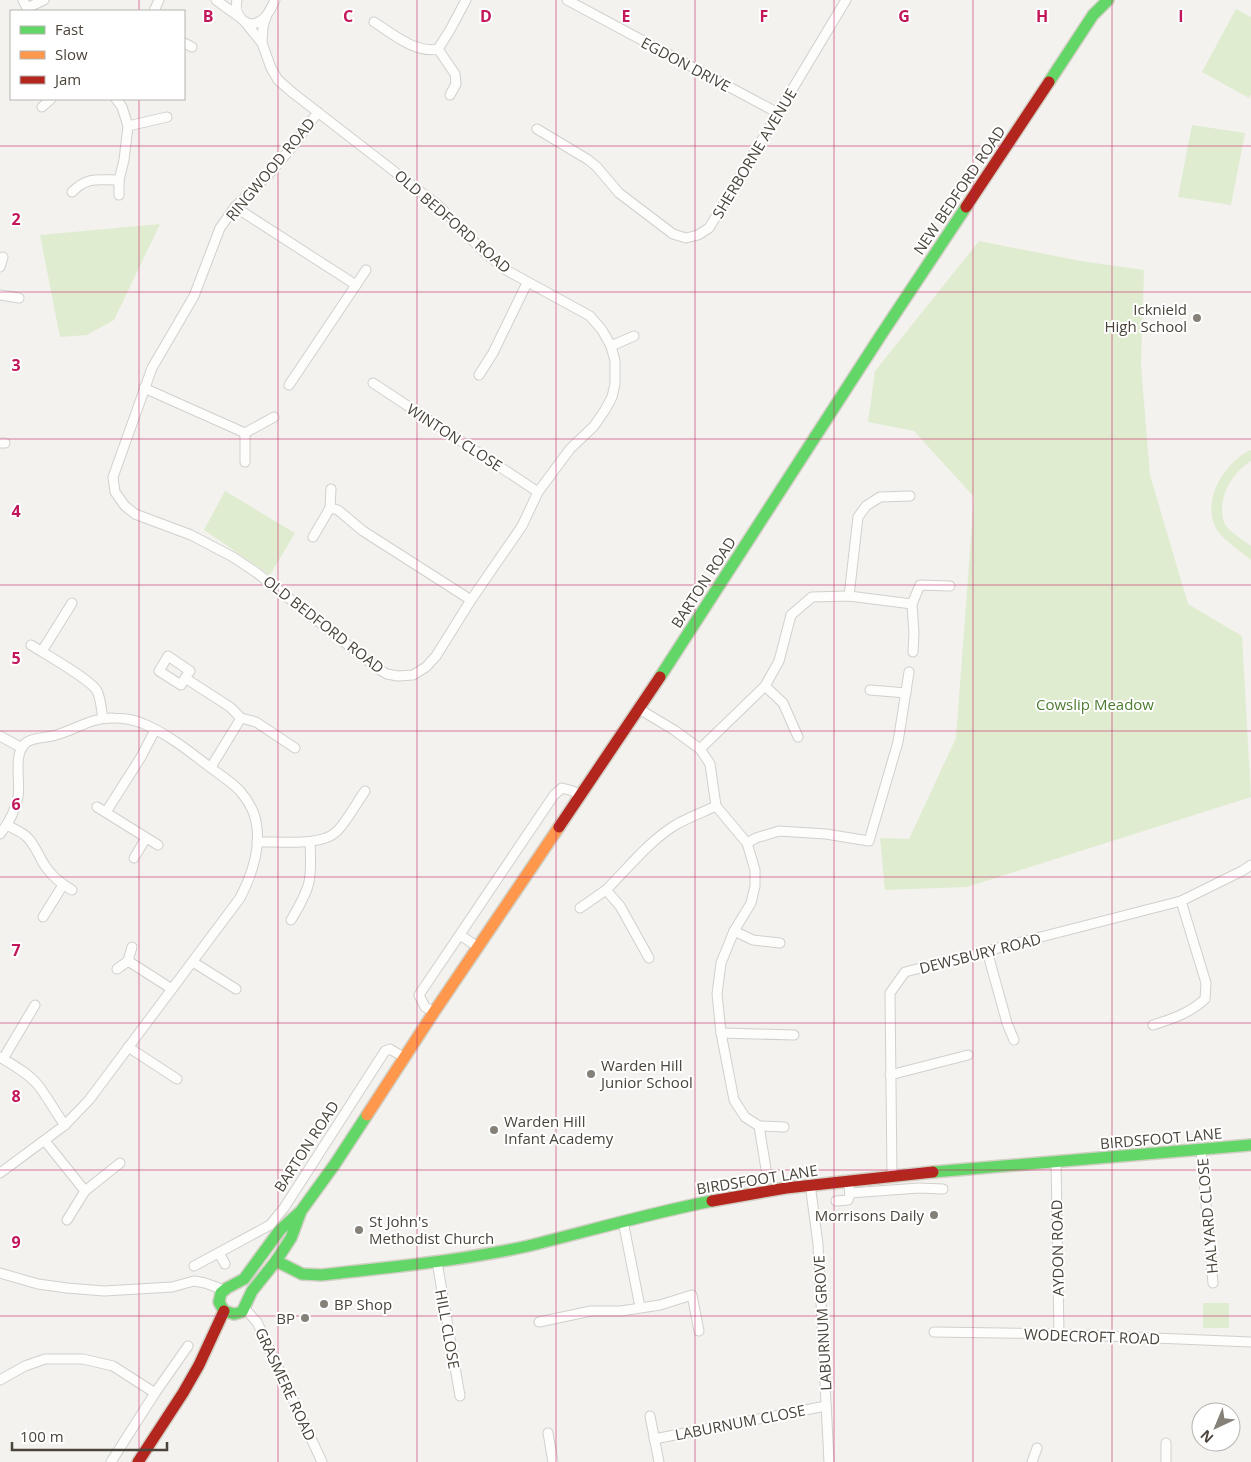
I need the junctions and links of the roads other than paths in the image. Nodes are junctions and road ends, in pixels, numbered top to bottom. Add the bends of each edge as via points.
1 (23, 0) edge
2 (44, 0) edge
3 (216, 0) edge
4 (238, 0) edge
5 (265, 0) edge
6 (275, 0) edge
7 (466, 0) edge
8 (567, 0) edge
9 (846, 0) edge
10 (1097, 0) edge
11 (1108, 0) edge
12 (267, 14) junction
13 (1094, 15) junction
14 (242, 19) junction
15 (374, 22) dead end
16 (262, 43) junction
17 (438, 49) junction
18 (450, 95) dead end
19 (50, 100) edge
20 (117, 100) edge
21 (42, 107) dead end
22 (318, 112) junction
23 (778, 113) junction
24 (167, 117) dead end
25 (128, 126) junction
26 (537, 129) dead end
27 (119, 180) junction
28 (72, 192) dead end
29 (119, 195) dead end
30 (235, 208) junction
31 (3, 257) dead end
32 (0, 267) edge
33 (366, 270) dead end
34 (528, 282) junction
35 (356, 285) junction
36 (0, 295) edge
37 (20, 298) dead end
38 (634, 336) dead end
39 (611, 346) junction
40 (479, 375) dead end
41 (373, 383) dead end
42 (850, 383) joint
43 (289, 385) dead end
44 (144, 388) junction
45 (274, 417) dead end
46 (245, 433) junction
47 (245, 462) dead end
48 (331, 489) dead end
49 (538, 492) junction
50 (910, 496) dead end
51 (330, 508) junction
52 (313, 537) dead end
53 (206, 542) joint
54 (950, 586) dead end
55 (849, 596) junction
56 (472, 600) junction
57 (72, 603) dead end
58 (912, 604) junction
59 (31, 645) dead end
60 (42, 651) junction
61 (913, 652) dead end
62 (909, 672) dead end
63 (185, 678) dead end
64 (765, 686) junction
65 (870, 690) dead end
66 (906, 693) junction
67 (640, 709) junction
68 (103, 718) junction
69 (241, 718) junction
70 (155, 730) junction
71 (0, 736) edge
72 (798, 737) dead end
73 (22, 748) junction
74 (295, 748) dead end
75 (700, 749) junction
76 (210, 768) junction
77 (365, 791) dead end
78 (580, 796) junction
79 (716, 806) junction
80 (97, 807) dead end
81 (106, 812) junction
82 (7, 825) junction
83 (0, 834) edge
84 (146, 838) junction
85 (257, 842) junction
86 (310, 842) junction
87 (747, 843) junction
88 (158, 845) dead end
89 (134, 858) dead end
90 (1251, 865) edge
91 (63, 885) junction
92 (72, 890) dead end
93 (606, 890) junction
94 (1181, 901) junction
95 (580, 908) dead end
96 (43, 917) dead end
97 (290, 920) dead end
98 (734, 932) junction
99 (460, 935) junction
100 (780, 943) dead end
101 (132, 947) dead end
102 (478, 947) junction
103 (987, 951) junction
104 (649, 958) dead end
105 (128, 961) junction
106 (193, 962) junction
107 (117, 969) dead end
108 (172, 989) junction
109 (236, 989) dead end
110 (35, 1005) dead end
111 (434, 1012) junction
112 (1152, 1025) dead end
113 (721, 1033) junction
114 (794, 1035) dead end
115 (1014, 1040) dead end
116 (128, 1047) junction
117 (968, 1055) dead end
118 (2, 1058) edge
119 (405, 1058) junction
120 (890, 1075) junction
121 (177, 1079) dead end
122 (65, 1125) junction
123 (759, 1126) junction
124 (784, 1127) dead end
125 (45, 1141) junction
126 (1251, 1145) edge
127 (1201, 1149) junction
128 (1056, 1162) junction
129 (120, 1163) dead end
130 (766, 1169) dead end
131 (0, 1173) edge
132 (920, 1173) junction
133 (892, 1176) junction
134 (848, 1180) junction
135 (810, 1184) junction
136 (919, 1188) junction
137 (943, 1189) dead end
138 (85, 1191) junction
139 (850, 1193) junction
140 (836, 1201) dead end
141 (301, 1211) junction
142 (67, 1220) dead end
143 (623, 1221) junction
144 (219, 1253) junction
145 (276, 1261) junction
146 (437, 1262) junction
147 (225, 1264) dead end
148 (194, 1266) dead end
149 (0, 1273) edge
150 (1212, 1283) dead end
151 (227, 1288) junction
152 (246, 1305) junction
153 (640, 1307) junction
154 (224, 1312) junction
155 (539, 1322) dead end
156 (699, 1331) dead end
157 (934, 1332) dead end
158 (1059, 1334) junction
159 (1251, 1342) edge
160 (188, 1346) dead end
161 (0, 1380) edge
162 (155, 1393) junction
163 (460, 1396) dead end
164 (826, 1406) junction
165 (650, 1416) dead end
166 (548, 1433) dead end
167 (654, 1439) junction
168 (1166, 1443) dead end
169 (1037, 1448) dead end
170 (111, 1462) edge
171 (138, 1462) edge
172 (322, 1462) edge
173 (552, 1462) edge
174 (659, 1462) edge
175 (829, 1462) edge
176 (1032, 1462) edge
177 (1166, 1462) edge

1 - 2 street via 27,8
3 - 14 street, OLD BEDFORD ROAD
4 - 14 street via 236,6
5 - 12 street
6 - 12 street, OLD BEDFORD ROAD
7 - 17 street
8 - 23 street, EGDON DRIVE
9 - 23 street, SHERBORNE AVENUE
10 - 13 main road, NEW BEDFORD ROAD
11 - 13 main road, NEW BEDFORD ROAD
12 - 14 street via 254,24
12 - 16 street, OLD BEDFORD ROAD
13 - 42 main road, NEW BEDFORD ROAD
14 - 16 street, OLD BEDFORD ROAD
15 - 17 street via 420,49
16 - 22 street, OLD BEDFORD ROAD via 278,80
17 - 18 street via 455,74 456,84
19 - 21 street
20 - 25 street
22 - 30 street, RINGWOOD ROAD via 276,166
22 - 34 street, OLD BEDFORD ROAD via 439,206 506,270
23 - 26 street, SHERBORNE AVENUE via 709,228 686,238 673,234 618,193 587,159
24 - 25 street
25 - 27 street
27 - 28 street via 85,181
27 - 29 street
30 - 35 street
30 - 44 street, RINGWOOD ROAD via 220,228 194,296 152,368
31 - 32 street
33 - 35 street
34 - 39 street, OLD BEDFORD ROAD via 590,316
34 - 40 street via 494,353
35 - 43 street
36 - 37 street
38 - 39 street
39 - 49 street, OLD BEDFORD ROAD via 615,361 612,396 594,426 570,449
41 - 49 street, WINTON CLOSE
42 - 67 main road, BARTON ROAD
44 - 46 street
44 - 53 street, RINGWOOD ROAD via 113,477 115,492 135,514
45 - 46 street
46 - 47 street
48 - 51 street
49 - 56 street, OLD BEDFORD ROAD via 522,526
50 - 55 street via 880,497 866,506 858,517
51 - 52 street
51 - 56 street via 338,510 363,531
53 - 56 street, OLD BEDFORD ROAD via 257,573 387,674 413,675 426,667
54 - 58 street via 920,586
55 - 58 street
55 - 64 street via 812,597 791,615 779,662
57 - 60 street
58 - 61 street
59 - 60 street
60 - 68 street via 96,689
62 - 66 street
63 - 69 street via 230,707
64 - 72 street via 783,703
64 - 75 street
65 - 66 street
66 - 87 street via 898,742 869,841 779,831
67 - 75 street
67 - 78 main road, BARTON ROAD
68 - 70 street via 136,721
68 - 73 street via 27,742
69 - 74 street via 256,722
69 - 76 street
70 - 76 street
70 - 81 street
71 - 73 street
73 - 82 street via 18,758 18,794
75 - 79 street via 710,764
76 - 85 street via 247,800 254,812
77 - 86 street via 337,831 328,838
78 - 99 street via 562,788 554,795
78 - 102 main road, BARTON ROAD
79 - 87 street
79 - 93 street via 676,825 656,840
80 - 81 street
81 - 84 street
82 - 83 street
82 - 91 street via 26,835 44,866
84 - 88 street
84 - 89 street
85 - 86 street
85 - 106 street via 248,884
86 - 97 street via 310,882
87 - 98 street via 755,870 755,886 751,902
90 - 94 street, DEWSBURY ROAD
91 - 92 street
91 - 96 street
93 - 95 street
93 - 104 street via 620,906
94 - 103 street, DEWSBURY ROAD
94 - 112 street via 1206,983 1205,998 1178,1017
98 - 100 street via 753,940
98 - 113 street via 721,963 718,994
99 - 102 street
99 - 111 street via 419,995 424,1007
101 - 105 street
102 - 111 main road, BARTON ROAD
103 - 115 street via 1006,1023
103 - 120 street, DEWSBURY ROAD via 905,972 890,993
105 - 107 street
105 - 108 street
106 - 108 street
106 - 109 street
108 - 116 street
110 - 118 street
111 - 119 main road, BARTON ROAD
113 - 114 street
113 - 123 street via 734,1100 745,1116
116 - 121 street
116 - 122 street via 89,1100
117 - 120 street
118 - 122 street via 37,1084
119 - 141 main road, BARTON ROAD
119 - 144 street, BARTON ROAD via 390,1049 385,1051 274,1221
120 - 133 street, DEWSBURY ROAD
122 - 125 street
123 - 124 street
123 - 130 street
125 - 131 street
125 - 138 street
126 - 127 main road, BIRDSFOOT LANE
127 - 128 main road, BIRDSFOOT LANE
127 - 150 street, HALYARD CLOSE
128 - 132 main road, BIRDSFOOT LANE
128 - 158 street, AYDON ROAD
129 - 138 street
132 - 133 main road, BIRDSFOOT LANE
132 - 136 street
133 - 134 main road, BIRDSFOOT LANE
134 - 135 main road, BIRDSFOOT LANE
134 - 139 street
135 - 143 main road, BIRDSFOOT LANE
135 - 164 street, LABURNUM GROVE via 818,1244
136 - 137 street
136 - 139 street
138 - 142 street
139 - 140 street via 848,1200
141 - 145 main road, BARTON ROAD via 291,1238
141 - 151 main road, BARTON ROAD via 280,1230 244,1279
143 - 146 main road, BIRDSFOOT LANE via 526,1246
143 - 153 street
144 - 147 street
144 - 148 street, BARTON ROAD
145 - 146 main road, BIRDSFOOT LANE via 302,1274 321,1275
145 - 152 main road, BARTON ROAD via 252,1291
146 - 163 street, HILL CLOSE
149 - 151 street via 38,1284 104,1291 172,1286 194,1281
151 - 152 main road via 234,1286 242,1290
151 - 154 main road via 221,1293 219,1302
152 - 154 main road via 242,1312
152 - 172 street, GRASMERE ROAD
153 - 155 street via 591,1311
153 - 156 street via 660,1305 692,1295
154 - 171 main road via 183,1393
157 - 158 street, WODECROFT ROAD
158 - 159 street, WODECROFT ROAD
160 - 162 street
161 - 162 street via 44,1360 83,1359 113,1366
162 - 170 street
164 - 167 street, LABURNUM CLOSE
164 - 175 street, LABURNUM GROVE
165 - 167 street, LABURNUM CLOSE
166 - 173 street
167 - 174 street, LABURNUM CLOSE
168 - 177 street
169 - 176 street

